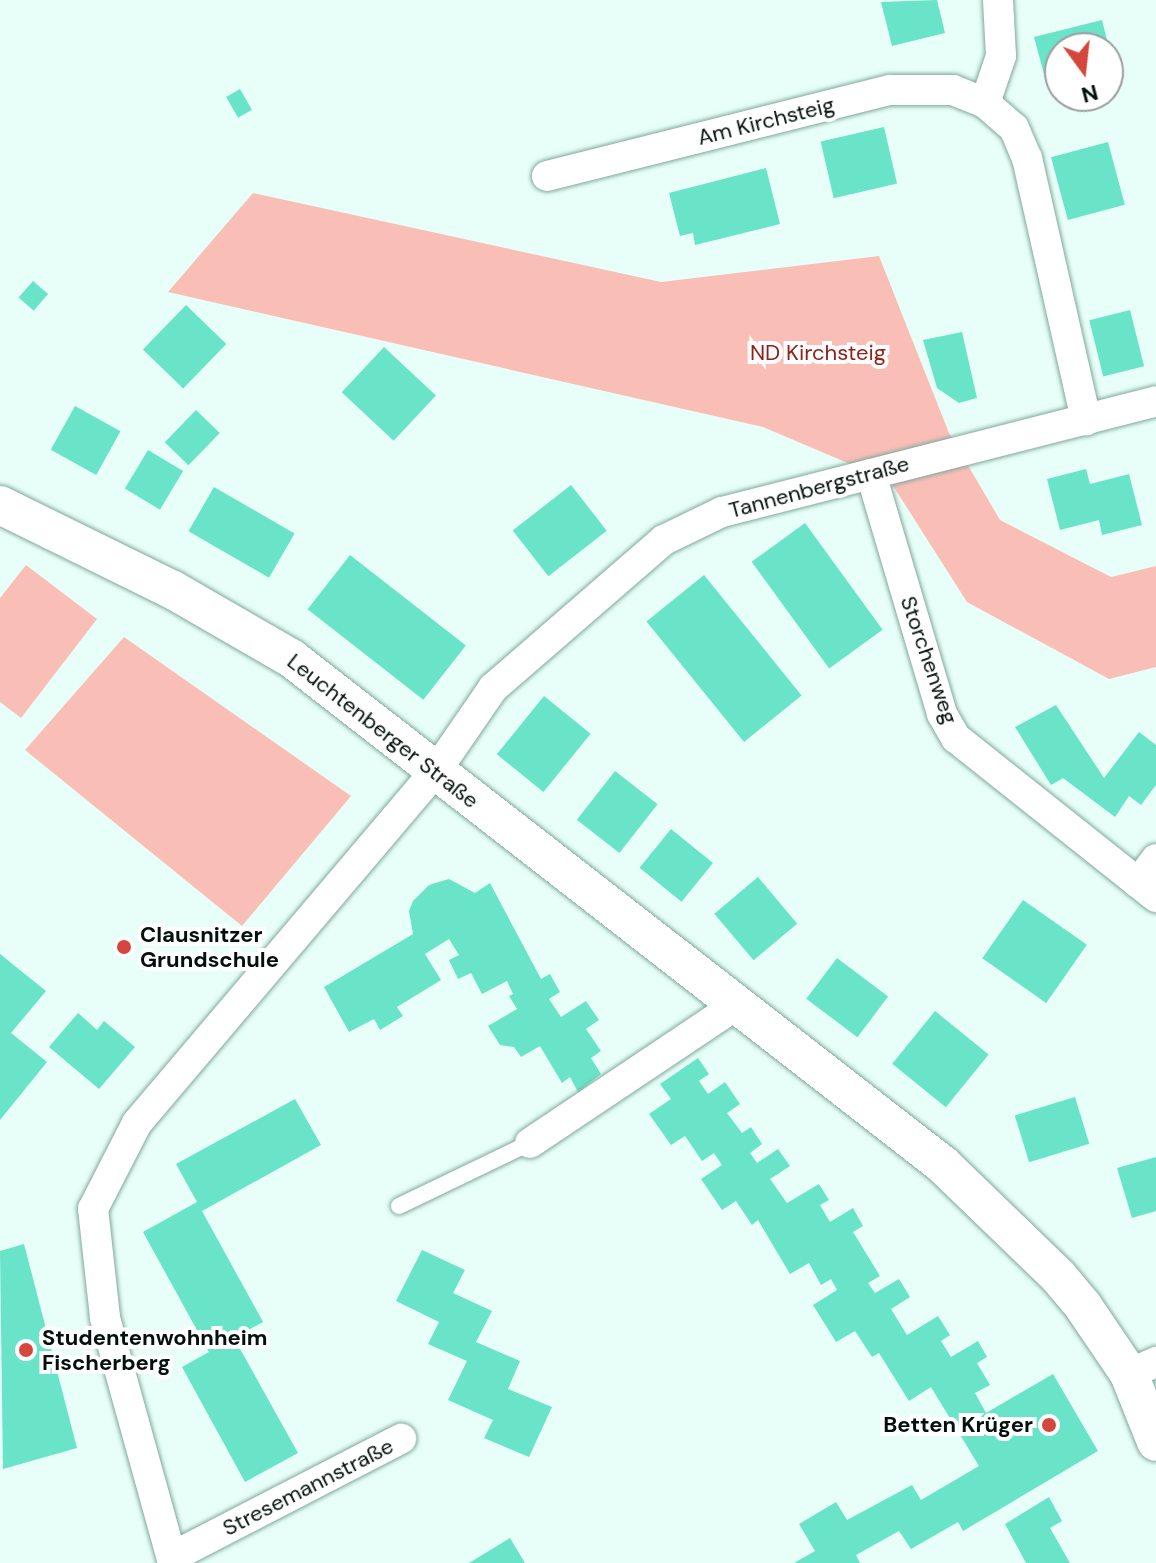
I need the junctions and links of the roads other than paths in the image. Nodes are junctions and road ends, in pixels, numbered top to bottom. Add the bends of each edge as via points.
1 (998, 0) edge
2 (985, 103) junction
3 (547, 176) dead end
4 (1156, 401) edge
5 (1086, 420) junction
6 (871, 474) junction
7 (0, 505) edge
8 (436, 771) junction
9 (1156, 859) edge
10 (1147, 890) edge
11 (735, 1006) junction
12 (530, 1143) joint
13 (399, 1206) dead end
14 (1142, 1368) edge
15 (401, 1439) dead end
16 (1156, 1442) edge
17 (173, 1560) edge

1 - 2 street via 1001,56
2 - 3 street, Am Kirchsteig via 953,90 890,90
2 - 5 street, Am Kirchsteig via 1014,128 1027,158
4 - 5 street, Tannenbergstraße
5 - 6 street, Tannenbergstraße
6 - 8 street, Tannenbergstraße via 722,512 664,540 493,688
6 - 10 street, Storchenweg via 942,714 956,738
7 - 8 street, Leuchtenberger Straße via 173,590 291,658
8 - 11 street, Leuchtenberger Straße
8 - 17 street, Stresemannstraße via 137,1123 93,1209 105,1317
9 - 10 street
11 - 12 street
11 - 14 street, Leuchtenberger Straße via 942,1164 1058,1276
12 - 13 lane
14 - 16 street, Leuchtenberger Straße
15 - 17 street, Stresemannstraße

